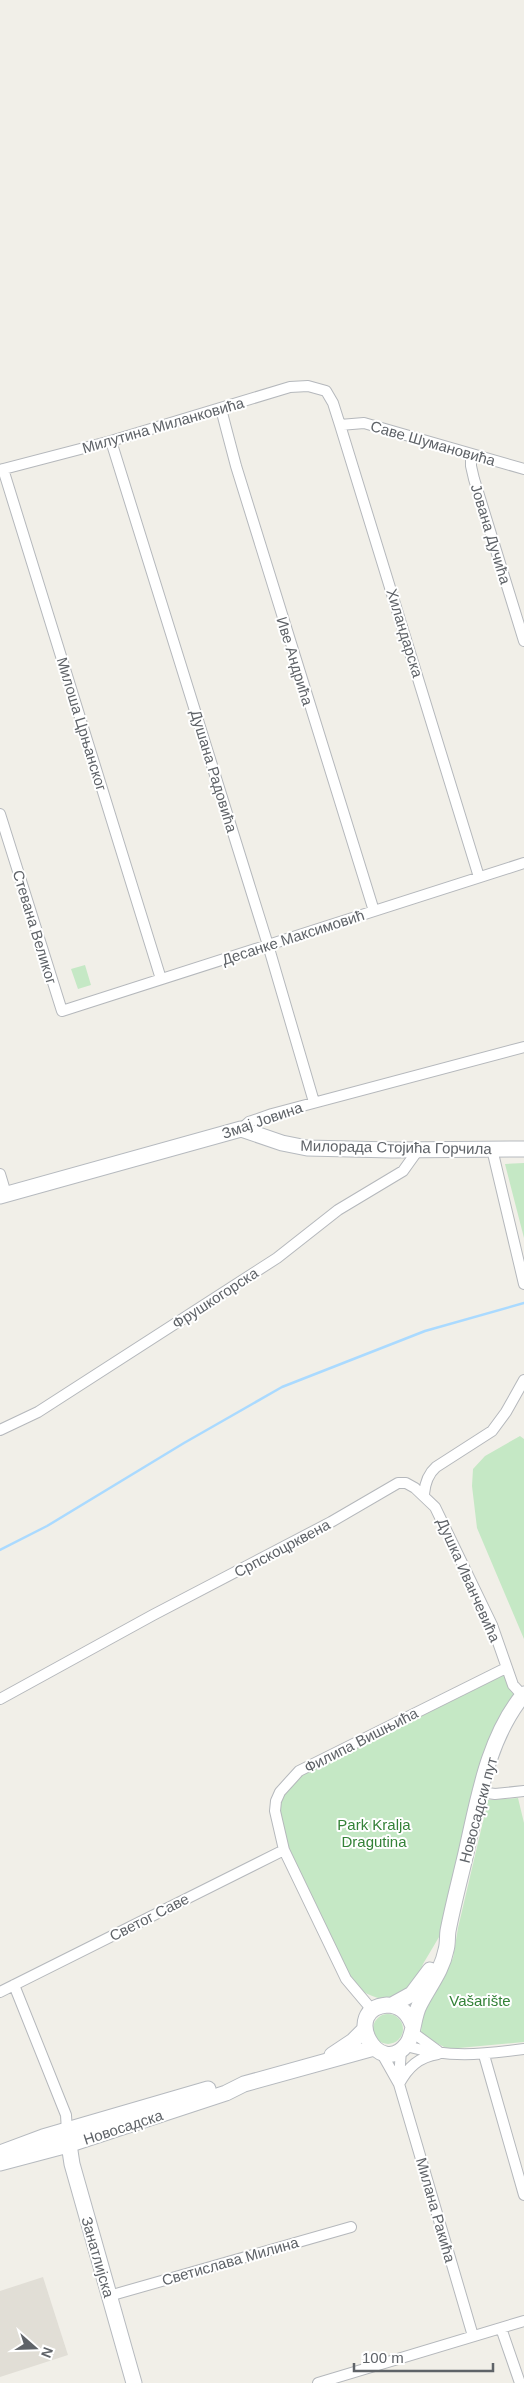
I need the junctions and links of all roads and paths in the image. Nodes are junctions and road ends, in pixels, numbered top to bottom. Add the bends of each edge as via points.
1 (326, 391) joint
2 (221, 409) junction
3 (340, 425) junction
4 (110, 441) junction
5 (471, 455) junction
6 (1, 469) edge
7 (524, 469) edge
8 (524, 641) edge
9 (0, 814) edge
10 (524, 863) edge
11 (479, 877) junction
12 (374, 911) junction
13 (268, 945) junction
14 (161, 979) junction
15 (62, 1011) joint
16 (524, 1047) edge
17 (314, 1102) junction
18 (241, 1129) junction
19 (492, 1149) junction
20 (524, 1149) edge
21 (418, 1150) junction
22 (0, 1174) edge
23 (3, 1195) edge
24 (524, 1284) edge
25 (524, 1380) edge
26 (0, 1430) edge
27 (424, 1494) junction
28 (506, 1668) junction
29 (523, 1696) edge
30 (0, 1699) edge
31 (480, 1792) junction
32 (524, 1792) edge
33 (284, 1850) junction
34 (448, 1933) junction
35 (14, 1985) junction
36 (0, 1992) edge
37 (392, 2006) junction
38 (373, 2011) junction
39 (412, 2028) junction
40 (364, 2030) junction
41 (403, 2047) junction
42 (524, 2049) edge
43 (377, 2050) junction
44 (441, 2054) junction
45 (484, 2055) junction
46 (322, 2061) junction
47 (399, 2084) junction
48 (68, 2138) junction
49 (0, 2153) edge
50 (0, 2163) edge
51 (524, 2195) edge
52 (351, 2227) dead end
53 (109, 2296) junction
54 (524, 2321) edge
55 (501, 2328) junction
56 (473, 2336) junction
57 (134, 2383) edge
58 (318, 2383) edge
59 (520, 2383) edge

1 - 2 street, Милутина Миланковића via 308,386 290,387
1 - 3 street, Хиландарска via 334,403
2 - 4 street, Милутина Миланковића
2 - 12 street, Иве Андрића via 258,539
3 - 5 street, Саве Шумановића via 364,423
3 - 11 street, Хиландарска
4 - 6 street, Милутина Миланковића
4 - 13 street, Душана Радовића
5 - 7 street, Саве Шумановића
5 - 8 street, Јована Дучића via 474,479
6 - 14 street, Милоша Црњанског
9 - 15 street, Стевана Великог
10 - 11 street, Десанке Максимовић
11 - 12 street, Десанке Максимовић
12 - 13 street, Десанке Максимовић
13 - 14 street, Десанке Максимовић
13 - 17 street, Душана Радовића
14 - 15 street, Десанке Максимовић
16 - 17 street, Змај Јовина
17 - 18 street, Змај Јовина via 249,1122
18 - 21 main road, Милорада Стојића Горчила via 282,1144 307,1148
18 - 23 main road, Змај Јовина
19 - 20 main road, Милорада Стојића Горчила
19 - 21 main road, Милорада Стојића Горчила
19 - 24 street
21 - 26 street, Фрушкогорска via 403,1171 338,1210 277,1258 38,1412
22 - 23 street
25 - 27 street via 492,1431 436,1466 426,1482
27 - 28 street, Душка Иванчевића via 435,1507 462,1560 492,1625
27 - 30 street, Српскоцрквена via 406,1483 398,1483
28 - 29 street, Душка Иванчевића via 512,1685
28 - 33 street, Филипа Вишњића via 299,1771 280,1792 276,1802
29 - 31 main road, Новосадски пут via 502,1730
31 - 32 street
31 - 34 main road, Новосадски пут
33 - 35 street, Светог Саве
33 - 38 street, Филипа Вишњића via 346,1979
34 - 37 main road, Новосадски пут via 424,1980 412,1994
34 - 39 main road, Новосадски пут via 442,1965 420,2003
35 - 36 street, Светог Саве
35 - 48 street via 66,2115
37 - 38 main road, Новосадски пут via 378,2007
37 - 39 main road via 405,2012
38 - 40 main road
39 - 41 main road, Новосадски пут
39 - 44 street
40 - 43 main road via 369,2044
40 - 46 main road, Новосадска
41 - 43 main road via 394,2052
41 - 44 street
41 - 47 street, Милана Ракића
42 - 45 street
43 - 46 main road, Новосадска
43 - 47 street, Милана Ракића
44 - 45 street
44 - 47 street via 425,2057 412,2065
45 - 51 street
46 - 48 main road, Новосадска via 244,2084 226,2093
47 - 56 street, Милана Ракића
48 - 49 main road, Новосадска via 43,2137
48 - 50 main road, Новосадска
48 - 53 main road, Занатлијска
52 - 53 street, Светислава Милина
53 - 57 main road, Занатлијска
54 - 55 street
55 - 56 street
55 - 59 street
56 - 58 street

